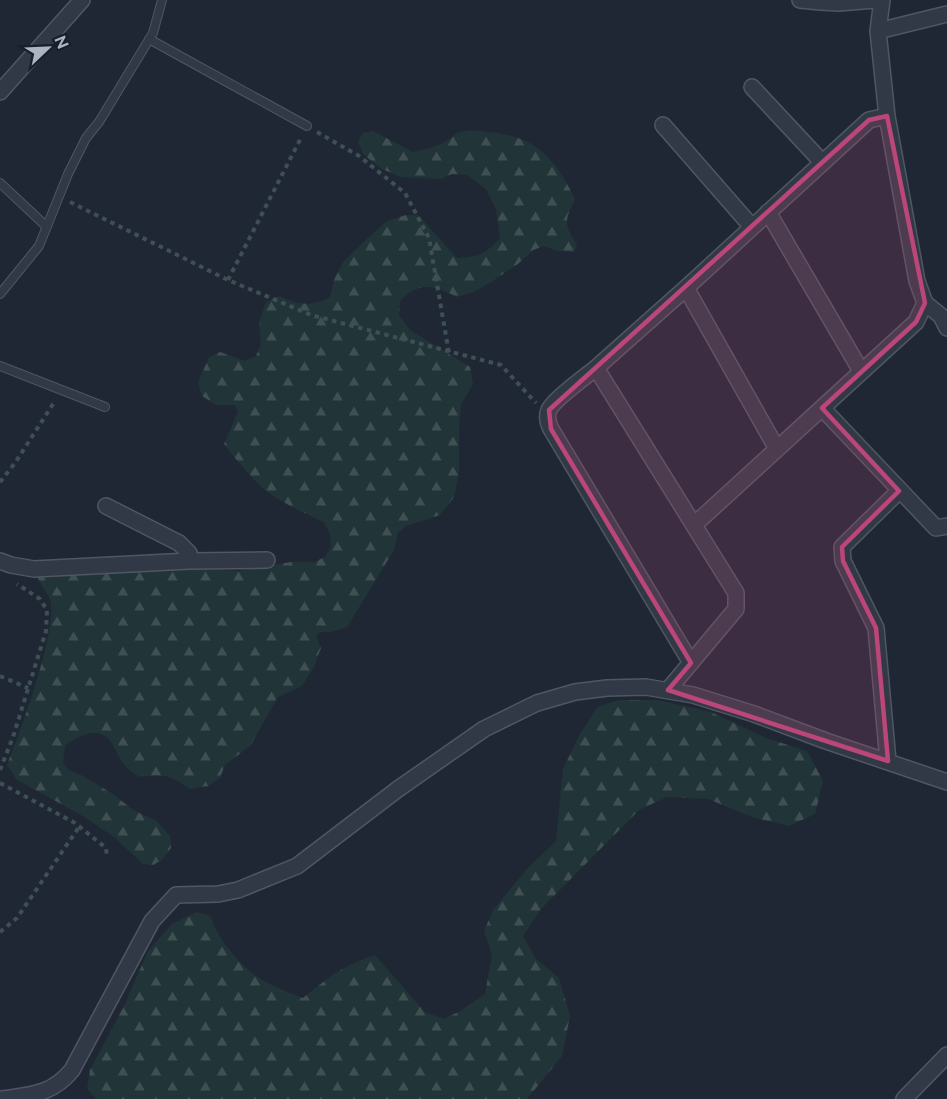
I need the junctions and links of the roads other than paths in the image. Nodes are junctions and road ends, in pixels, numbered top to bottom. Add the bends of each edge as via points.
1 (82, 0) edge
2 (162, 0) edge
3 (800, 0) edge
4 (874, 0) edge
5 (882, 0) edge
6 (821, 1) edge
7 (947, 14) edge
8 (878, 31) junction
9 (149, 39) junction
10 (752, 87) dead end
11 (0, 92) edge
12 (886, 116) junction
13 (663, 125) dead end
14 (307, 126) road end
15 (822, 162) junction
16 (0, 183) edge
17 (768, 212) junction
18 (47, 227) junction
19 (752, 227) junction
20 (686, 288) junction
21 (0, 294) edge
22 (925, 303) junction
23 (947, 328) edge
24 (0, 366) edge
25 (596, 368) junction
26 (861, 371) junction
27 (105, 407) dead end
28 (822, 408) junction
29 (777, 449) junction
30 (899, 491) junction
31 (106, 506) dead end
32 (694, 525) junction
33 (947, 526) edge
34 (267, 560) dead end
35 (0, 561) edge
36 (189, 561) junction
37 (691, 663) junction
38 (668, 690) junction
39 (888, 760) junction
40 (947, 782) edge
41 (947, 1055) edge
42 (2, 1099) edge
43 (904, 1099) edge

1 - 11 street
2 - 9 lane
3 - 6 street
4 - 6 street
5 - 8 street
7 - 8 street
8 - 12 street
9 - 14 lane
9 - 18 lane via 86,138
10 - 15 street
12 - 15 street via 869,120
12 - 22 street via 917,280
13 - 19 street
15 - 17 street
16 - 18 lane
17 - 19 street
17 - 26 street
18 - 21 lane via 39,246
19 - 20 street
20 - 25 street
20 - 29 street
22 - 23 street via 941,316
22 - 26 street via 916,322
24 - 27 lane
25 - 32 street
25 - 37 street via 552,406 548,416 550,429
26 - 28 street
28 - 29 street
28 - 30 street
29 - 32 street
30 - 33 street via 936,528
30 - 39 street via 842,547 843,561 876,628
31 - 36 street via 179,543 189,553
32 - 37 street via 736,593 736,609
34 - 36 street
35 - 36 street via 34,569
37 - 38 street
38 - 39 street via 754,714
38 - 42 street via 608,688 537,703 464,742 297,866 238,890 176,895 152,921 63,1082 35,1095
39 - 40 street
41 - 43 street

